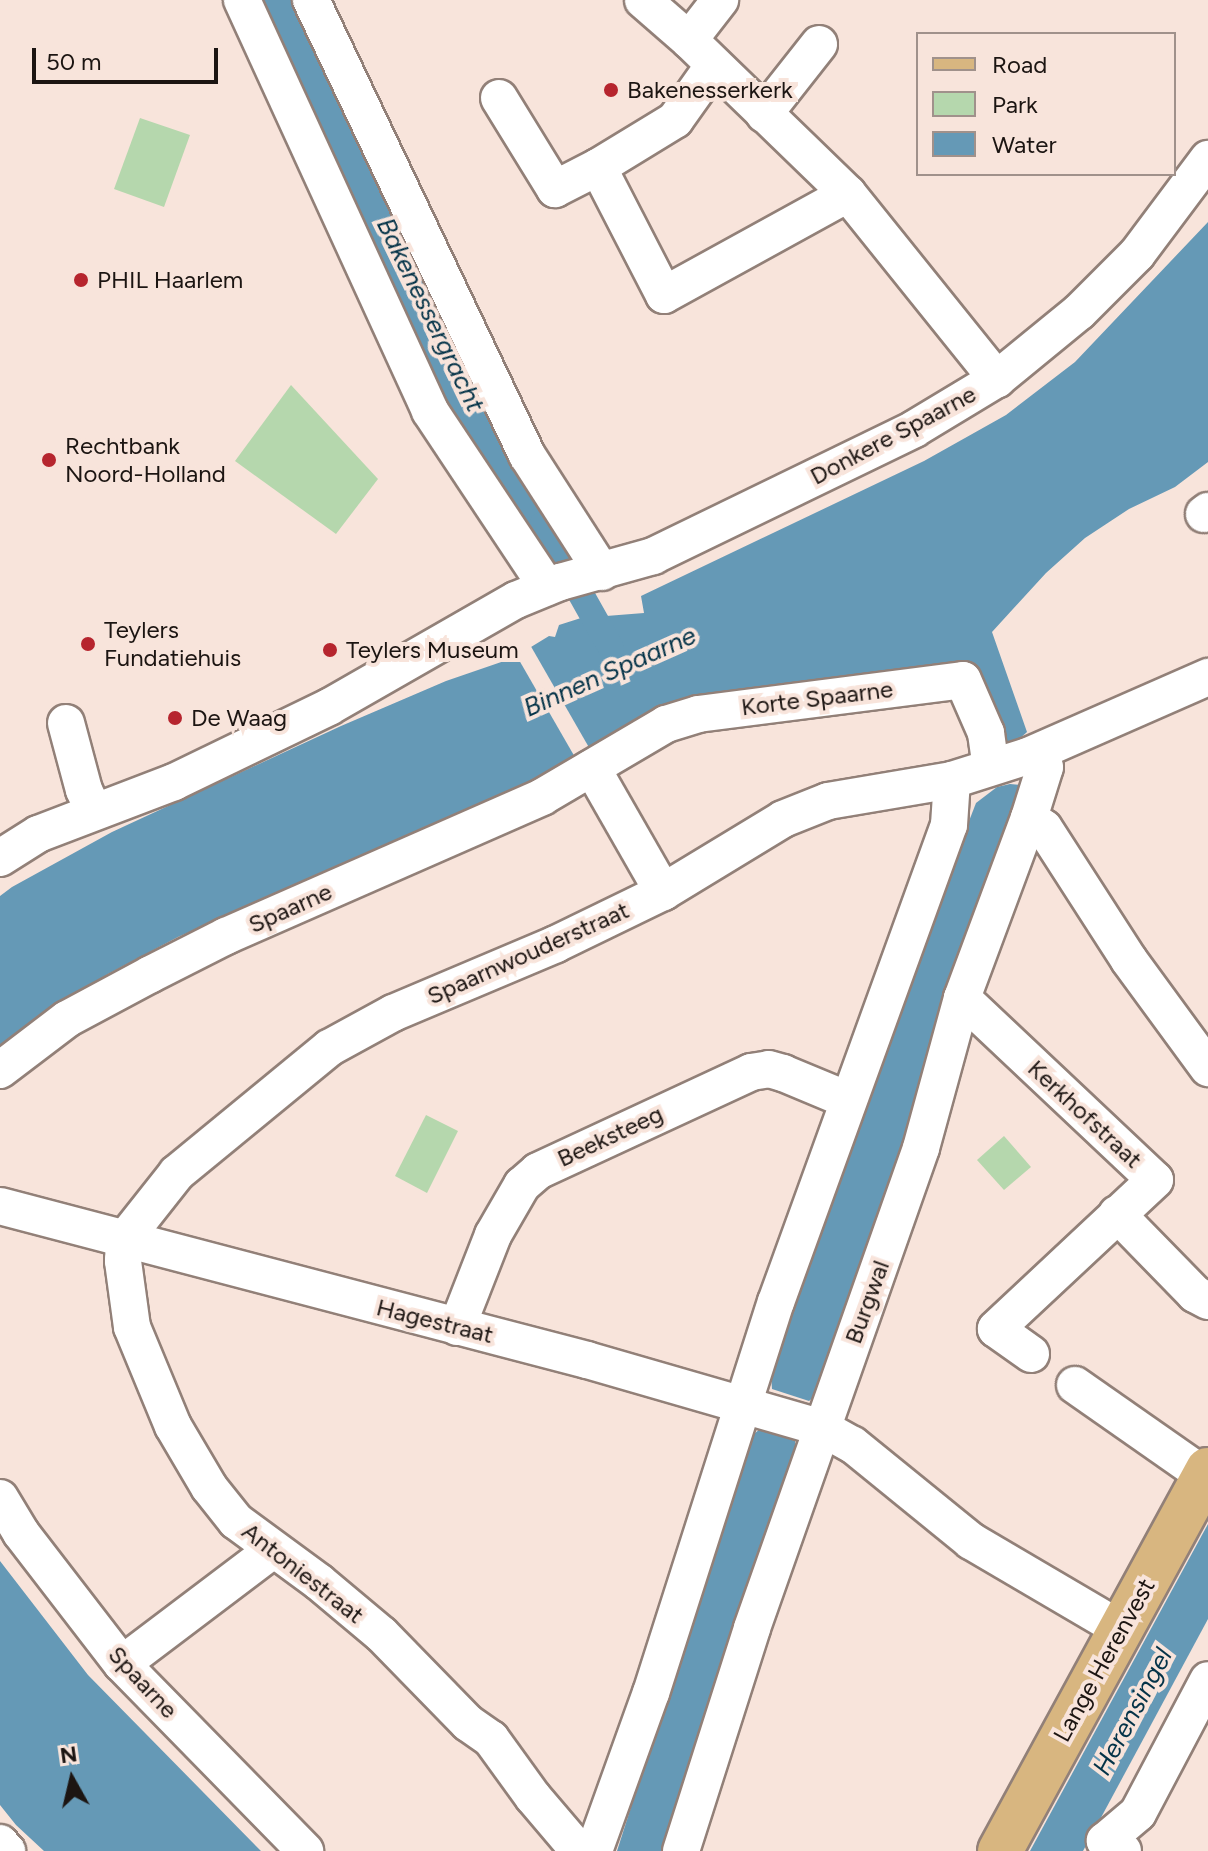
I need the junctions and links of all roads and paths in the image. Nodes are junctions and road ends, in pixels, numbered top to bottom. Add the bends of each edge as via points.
1 (242, 0) edge
2 (311, 0) edge
3 (643, 0) edge
4 (720, 0) edge
5 (819, 44) dead end
6 (702, 53) junction
7 (499, 98) dead end
8 (764, 114) junction
9 (1208, 159) edge
10 (598, 167) junction
11 (1198, 180) edge
12 (848, 194) junction
13 (997, 379) junction
14 (566, 578) junction
15 (1208, 677) edge
16 (66, 723) dead end
17 (1034, 754) junction
18 (991, 767) junction
19 (592, 768) junction
20 (952, 780) junction
21 (94, 811) junction
22 (1029, 818) junction
23 (0, 858) edge
24 (663, 892) junction
25 (962, 998) junction
26 (1208, 1068) edge
27 (0, 1070) edge
28 (848, 1100) junction
29 (0, 1206) edge
30 (1117, 1214) junction
31 (124, 1240) junction
32 (1208, 1301) edge
33 (457, 1327) junction
34 (1031, 1354) dead end
35 (1075, 1385) dead end
36 (784, 1415) junction
37 (1206, 1473) edge
38 (0, 1498) edge
39 (273, 1550) junction
40 (1121, 1629) junction
41 (122, 1664) junction
42 (1208, 1680) edge
43 (0, 1843) edge
44 (1114, 1846) edge
45 (7, 1851) edge
46 (305, 1851) edge
47 (579, 1851) edge
48 (594, 1851) edge
49 (681, 1851) edge
50 (1000, 1851) edge

1 - 14 street via 430,411
2 - 14 street via 527,455
3 - 6 street
4 - 6 street
5 - 8 street
6 - 8 street
6 - 10 street via 675,120
7 - 10 street via 555,189
8 - 12 street
9 - 11 street, Donkere Spaarne
10 - 12 street via 664,295
11 - 13 street, Donkere Spaarne via 1089,303
12 - 13 street
13 - 14 street, Donkere Spaarne via 900,436 653,556
14 - 21 street via 516,600 315,714 174,782
15 - 17 street
16 - 21 street
17 - 18 street, Spaarnwouderstraat
17 - 22 street, Burgwal via 1045,767
18 - 19 street, Korte Spaarne via 986,733 963,680 698,714 666,724
18 - 20 street, Spaarnwouderstraat
19 - 24 street
19 - 27 street, Spaarne via 542,797 151,974 67,1019
20 - 24 street, Spaarnwouderstraat via 828,801 783,819
20 - 28 street, Burgwal via 949,825
21 - 23 street via 38,834
22 - 25 street, Burgwal
22 - 26 street via 1044,828 1129,960
24 - 31 street, Spaarnwouderstraat via 393,1013 329,1048 177,1173
25 - 30 street, Kerkhofstraat via 1155,1180
25 - 36 street, Burgwal via 921,1148
28 - 33 street, Beeksteeg via 783,1073 751,1072 538,1171 522,1185 493,1235
28 - 36 street, Burgwal via 776,1302
29 - 31 street, Hagestraat
30 - 32 street
30 - 34 street, Kerkhofstraat via 996,1329
31 - 33 street, Hagestraat
31 - 39 street, Antoniestraat via 132,1327 173,1426 236,1521
33 - 36 street, Hagestraat
35 - 37 street
36 - 40 street, Hagestraat via 853,1445 971,1541
36 - 48 street, Burgwal via 651,1693
36 - 49 street, Burgwal via 752,1628
37 - 40 main road, Lange Herenvest
38 - 41 street, Spaarne
39 - 41 street
39 - 47 street, Antoniestraat via 381,1634 468,1723 491,1739
40 - 50 main road, Lange Herenvest
41 - 46 street, Spaarne
42 - 44 street via 1138,1813
43 - 45 street

